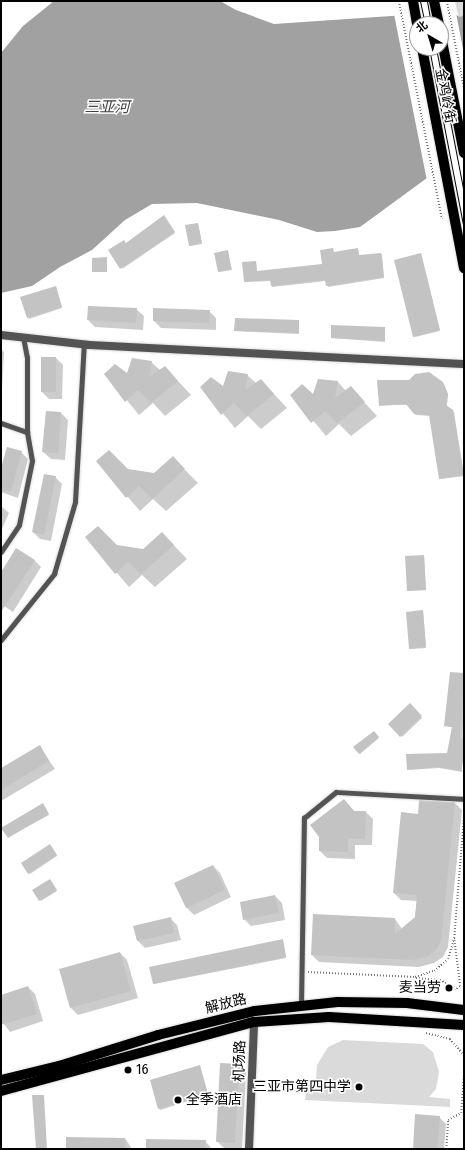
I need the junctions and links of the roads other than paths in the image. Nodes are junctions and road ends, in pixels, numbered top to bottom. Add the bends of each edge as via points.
1 (413, 1) edge
2 (434, 1) edge
3 (416, 16) edge
4 (437, 16) edge
5 (424, 56) edge
6 (445, 56) edge
7 (464, 153) edge
8 (464, 268) edge
9 (1, 335) edge
10 (23, 337) junction
11 (84, 343) junction
12 (464, 364) edge
13 (1, 423) edge
14 (27, 432) junction
15 (1, 552) edge
16 (1, 640) edge
17 (464, 799) edge
18 (301, 1006) junction
19 (464, 1010) edge
20 (254, 1022) junction
21 (464, 1025) edge
22 (1, 1080) edge
23 (1, 1091) edge
24 (249, 1149) edge

1 - 3 main road
2 - 4 main road
5 - 8 main road, 金鸡岭街
6 - 7 main road, 金鸡岭街
9 - 10 street
10 - 11 street
10 - 14 lane via 27,358
11 - 12 street
11 - 16 lane via 74,502 54,574
13 - 14 lane
14 - 15 lane via 32,461 19,525
17 - 18 lane via 336,792 304,818
18 - 19 main road, 解放路 via 338,1002 407,1003
18 - 22 main road, 解放路 via 232,1016
20 - 21 main road, 解放路 via 329,1017
20 - 23 main road, 解放路
20 - 24 street, 机场路

